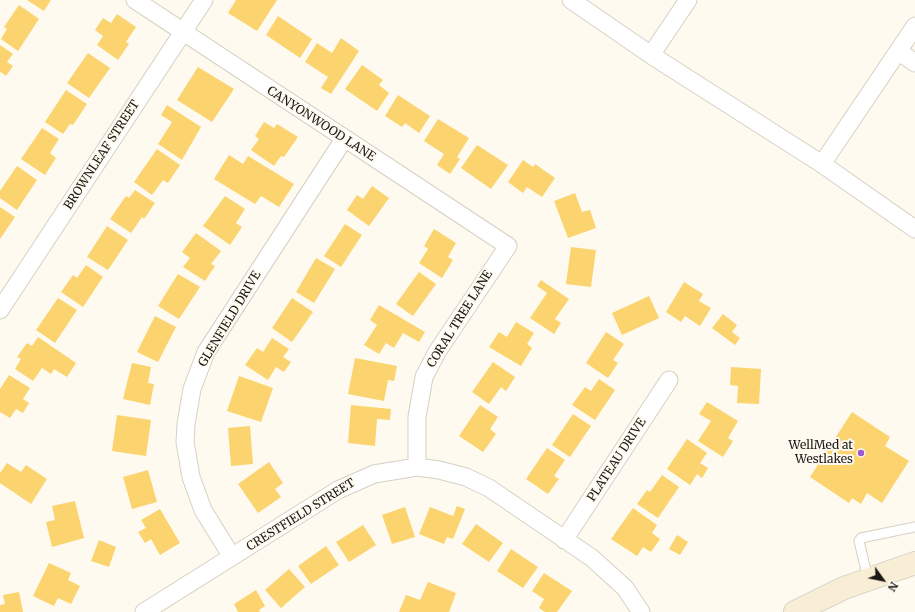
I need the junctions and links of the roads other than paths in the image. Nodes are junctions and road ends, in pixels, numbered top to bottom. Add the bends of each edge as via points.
1 (135, 0) edge
2 (204, 0) edge
3 (571, 0) edge
4 (688, 0) edge
5 (915, 26) edge
6 (183, 32) junction
7 (898, 51) junction
8 (651, 55) junction
9 (915, 63) edge
10 (344, 139) junction
11 (822, 164) junction
12 (915, 229) edge
13 (508, 246) joint
14 (0, 310) edge
15 (669, 380) dead end
16 (417, 467) junction
17 (915, 527) edge
18 (564, 540) junction
19 (232, 557) junction
20 (912, 565) edge
21 (868, 580) junction
22 (144, 612) edge
23 (641, 612) edge
24 (795, 612) edge

1 - 6 street, CANYONWOOD LANE
2 - 6 street, BROWNLEAF STREET
3 - 8 street
4 - 8 street
5 - 7 street
6 - 10 street, CANYONWOOD LANE
6 - 14 street, BROWNLEAF STREET
7 - 9 street
7 - 11 street
8 - 11 street
10 - 13 street, CANYONWOOD LANE
10 - 19 street, GLENFIELD DRIVE via 206,352 192,389 185,442 191,477 203,510
11 - 12 street
13 - 16 street, CORAL TREE LANE via 437,352 424,377 417,417
15 - 18 street, PLATEAU DRIVE
16 - 18 street, CRESTFIELD STREET via 466,477 490,488
16 - 19 street, CRESTFIELD STREET via 362,478 338,490
17 - 21 lane via 861,538 858,541
18 - 23 street, CRESTFIELD STREET via 608,572 625,588
19 - 22 street, CRESTFIELD STREET
20 - 21 main road
21 - 24 main road via 844,588

